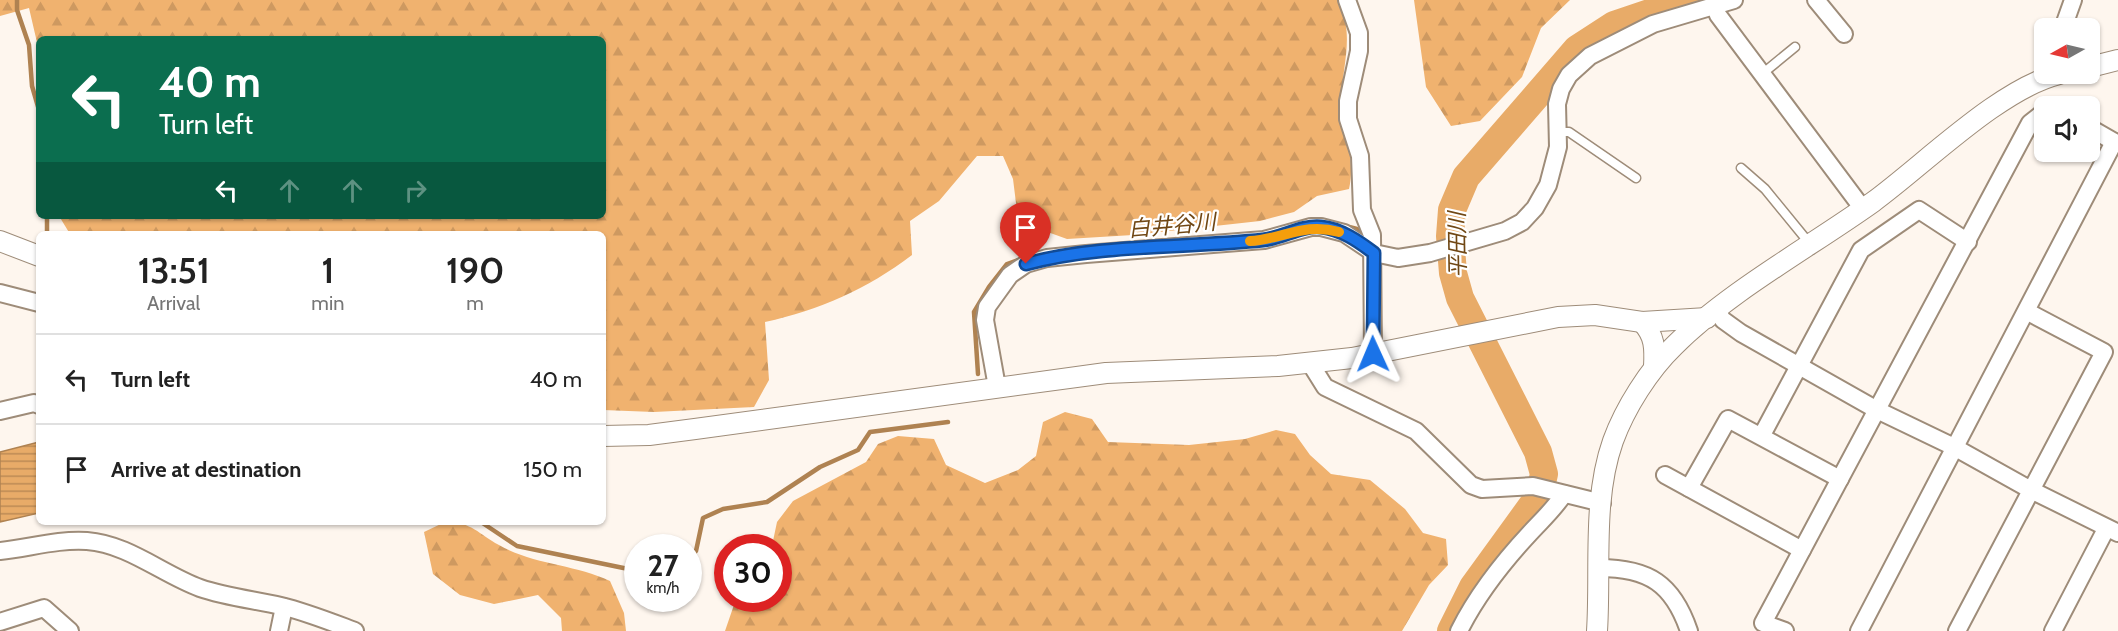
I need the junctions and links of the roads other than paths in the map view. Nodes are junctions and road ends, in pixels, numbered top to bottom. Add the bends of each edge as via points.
1 (1347, 0) edge
2 (1734, 0) edge
3 (1816, 0) edge
4 (2073, 0) edge
5 (1715, 7) junction
6 (2067, 18) edge
7 (1844, 34) dead end
8 (1795, 47) dead end
9 (2118, 60) edge
10 (2100, 64) edge
11 (1762, 74) junction
12 (2034, 82) edge
13 (2034, 120) edge
14 (1558, 132) junction
15 (2100, 134) edge
16 (2116, 143) edge
17 (1741, 168) dead end
18 (1636, 178) dead end
19 (1863, 208) junction
20 (0, 241) edge
21 (1968, 242) junction
22 (1810, 245) junction
23 (1374, 253) junction
24 (36, 255) edge
25 (0, 292) edge
26 (36, 302) edge
27 (2028, 312) junction
28 (1711, 314) junction
29 (1642, 322) junction
30 (1373, 354) junction
31 (1310, 363) junction
32 (1799, 366) junction
33 (1654, 367) junction
34 (997, 387) junction
35 (36, 405) edge
36 (1876, 410) junction
37 (0, 411) edge
38 (1762, 435) junction
39 (606, 436) edge
40 (1954, 447) junction
41 (1665, 476) dead end
42 (1840, 479) junction
43 (1689, 488) junction
44 (1548, 490) junction
45 (2031, 490) junction
46 (1602, 503) junction
47 (2112, 531) edge
48 (1802, 550) junction
49 (0, 551) edge
50 (1599, 568) junction
51 (284, 607) junction
52 (0, 622) edge
53 (70, 631) edge
54 (279, 631) edge
55 (355, 631) edge
56 (1459, 631) edge
57 (1597, 631) edge
58 (1689, 631) edge
59 (1785, 631) edge
60 (1859, 631) edge
61 (1957, 631) edge
62 (2053, 631) edge

1 - 23 street via 1359,33 1348,119 1360,156 1362,210 1371,227
2 - 5 street
3 - 7 street
4 - 6 street
5 - 11 street
5 - 14 street via 1653,24 1590,56 1569,75 1561,89
8 - 11 lane
9 - 10 street
11 - 19 street
12 - 19 street via 2001,102
13 - 21 street
14 - 18 lane via 1569,132
14 - 23 street via 1556,163 1535,208 1522,222 1436,252 1398,258
15 - 16 street
16 - 27 street
17 - 22 lane via 1765,189
19 - 22 street
20 - 24 street
21 - 32 street via 1918,210 1861,250
21 - 36 street
22 - 28 street
23 - 30 street
23 - 34 street via 1344,233 1311,227 1264,240 1086,254 1026,264 1010,275 987,307 985,320
25 - 26 street
27 - 40 street
27 - 45 street via 2104,352
28 - 29 street
28 - 32 street
28 - 33 street
29 - 30 street via 1595,315 1558,317
29 - 33 street via 1655,344
30 - 31 street
31 - 34 street via 1106,372
31 - 44 street via 1325,387 1416,431 1471,484 1482,489
32 - 36 street
32 - 38 street
33 - 46 street via 1613,440
34 - 39 street via 649,435
35 - 37 street
36 - 40 street
36 - 42 street
38 - 42 street
38 - 43 street via 1728,419
40 - 45 street
40 - 60 street
41 - 43 street
42 - 48 street
43 - 48 street
44 - 46 street
44 - 56 street via 1554,508 1499,569
45 - 47 street
45 - 61 street
46 - 50 street
47 - 62 street
48 - 59 street via 1763,623
49 - 51 street via 63,541 105,544 142,559 170,577 204,589
50 - 57 street
50 - 58 street via 1622,568 1662,584 1678,602
51 - 54 street
51 - 55 street
52 - 53 street via 44,608

